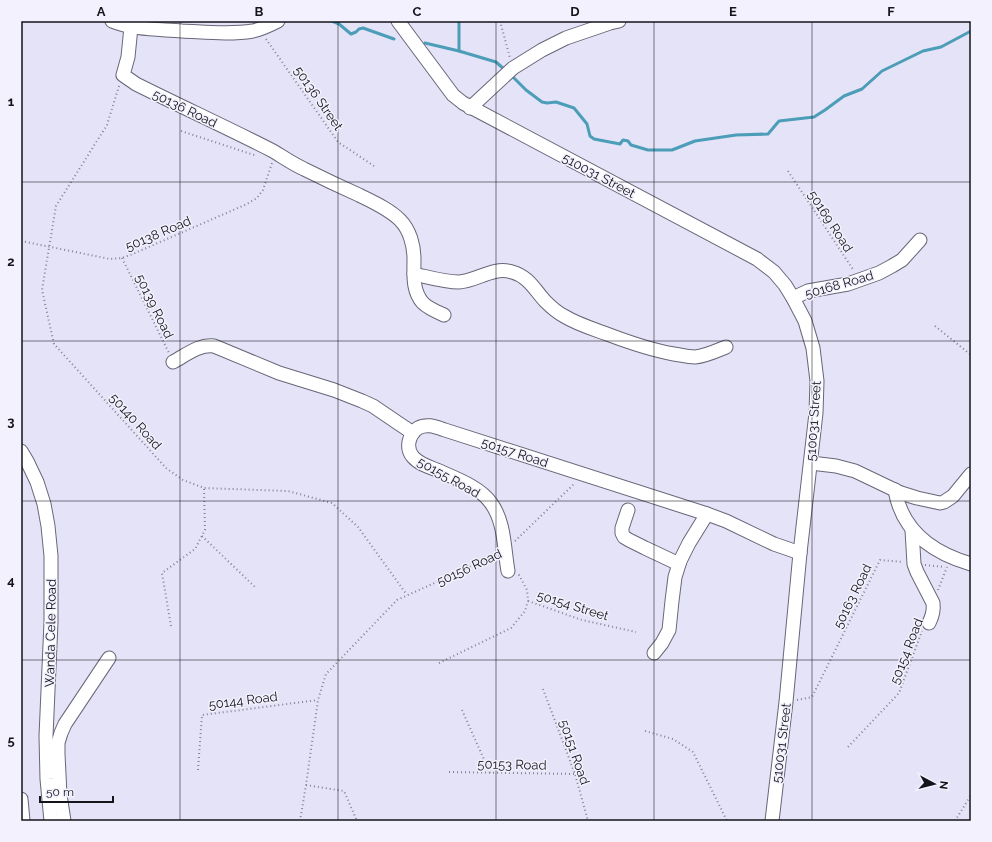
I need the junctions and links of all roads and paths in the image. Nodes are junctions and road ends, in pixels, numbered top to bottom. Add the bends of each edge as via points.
1 (112, 21) edge
2 (278, 21) edge
3 (398, 21) edge
4 (500, 21) edge
5 (618, 21) edge
6 (131, 27) junction
7 (260, 30) junction
8 (513, 68) junction
9 (122, 75) junction
10 (470, 108) junction
11 (181, 131) dead end
12 (258, 157) dead end
13 (272, 162) dead end
14 (374, 166) dead end
15 (788, 171) dead end
16 (920, 240) dead end
17 (21, 241) edge
18 (49, 247) junction
19 (122, 258) junction
20 (414, 274) junction
21 (860, 281) junction
22 (793, 298) junction
23 (444, 315) dead end
24 (935, 326) dead end
25 (726, 346) dead end
26 (971, 355) edge
27 (173, 362) joint
28 (413, 433) junction
29 (21, 451) edge
30 (810, 463) junction
31 (584, 474) junction
32 (971, 474) edge
33 (204, 488) junction
34 (895, 490) junction
35 (628, 510) dead end
36 (708, 514) junction
37 (912, 530) junction
38 (202, 536) junction
39 (505, 551) junction
40 (800, 553) junction
41 (679, 564) junction
42 (914, 564) junction
43 (971, 564) edge
44 (947, 567) junction
45 (953, 567) dead end
46 (512, 571) joint
47 (256, 588) dead end
48 (407, 595) junction
49 (528, 601) junction
50 (933, 603) junction
51 (927, 624) joint
52 (171, 626) dead end
53 (636, 632) dead end
54 (654, 653) dead end
55 (109, 658) dead end
56 (439, 663) dead end
57 (543, 689) dead end
58 (318, 700) junction
59 (786, 702) junction
60 (462, 710) dead end
61 (645, 731) dead end
62 (848, 747) dead end
63 (198, 770) dead end
64 (448, 772) dead end
65 (490, 773) junction
66 (575, 774) junction
67 (306, 785) junction
68 (971, 795) edge
69 (21, 799) edge
70 (23, 821) edge
71 (51, 821) edge
72 (64, 821) edge
73 (300, 821) edge
74 (357, 821) edge
75 (588, 821) edge
76 (727, 821) edge
77 (772, 821) edge
78 (955, 821) edge

1 - 6 street
2 - 7 street
3 - 10 street, 510031 Street via 453,95
4 - 8 path
5 - 8 street via 566,38
6 - 7 street via 223,33
6 - 9 street via 128,57
7 - 14 path, 50136 Street via 338,142
8 - 10 street
9 - 18 path, 50140 Road via 107,125 56,206
9 - 20 street, 50136 Road via 393,214 401,220 412,243
10 - 22 street, 510031 Street via 757,259 774,272
11 - 12 path
13 - 19 path, 50138 Road via 257,198 226,214
15 - 21 path, 50169 Road
16 - 21 street, 50168 Road via 902,260
17 - 18 path, 50138 Road
18 - 19 path, 50138 Road via 110,259
18 - 33 path, 50140 Road via 42,290 54,344 166,468 183,480
19 - 27 path, 50139 Road
20 - 23 street, 50136 Road via 416,290 423,303
20 - 25 street via 458,282 505,270 520,275 529,282 546,303 565,317 623,340 661,352 695,357
21 - 22 street, 50168 Road via 808,291
22 - 30 street, 510031 Street via 805,321 813,348 817,381
24 - 26 path
27 - 28 street via 202,346 214,346 362,401
28 - 31 street, 50157 Road via 423,426 430,426
28 - 39 street, 50155 Road via 409,451 413,457 471,486 491,504 500,521
29 - 71 street, Wanda Cele Road via 37,482 44,504 51,556 46,736 46,779
30 - 34 street via 855,471
30 - 40 street, 510031 Street
31 - 36 street
31 - 39 path, 50156 Road
32 - 34 street via 953,496 940,503
33 - 38 path via 205,530
33 - 48 path, 50140 Road via 288,491 332,503 358,527
34 - 37 street via 900,509
35 - 41 street via 622,528 624,537
36 - 40 street
36 - 41 street
37 - 42 street
37 - 43 street via 936,550
38 - 47 path
38 - 52 path via 195,549 162,573
39 - 46 street, 50155 Road
39 - 48 path, 50156 Road
40 - 59 street, 510031 Street
41 - 54 street via 668,630
42 - 44 path, 50163 Road
42 - 50 street
42 - 59 path, 50163 Road via 880,560 812,697
44 - 45 path, 50163 Road
44 - 50 path
46 - 49 path via 527,590
48 - 58 path, 50156 Road via 397,600 326,674
49 - 53 path, 50154 Street via 582,620
49 - 56 path via 525,611 511,628
50 - 51 street via 933,611
51 - 62 path, 50154 Road via 899,693
55 - 72 street via 65,724 58,743
57 - 66 path, 50151 Road
58 - 63 path, 50144 Road via 202,715
58 - 67 path, 50156 Road
59 - 77 street, 510031 Street
60 - 65 path
61 - 76 path via 673,739 693,752
64 - 65 path, 50153 Road
65 - 66 path, 50153 Road
66 - 75 path, 50151 Road
67 - 73 path, 50156 Road
67 - 74 path via 344,791
68 - 78 path
69 - 70 street

